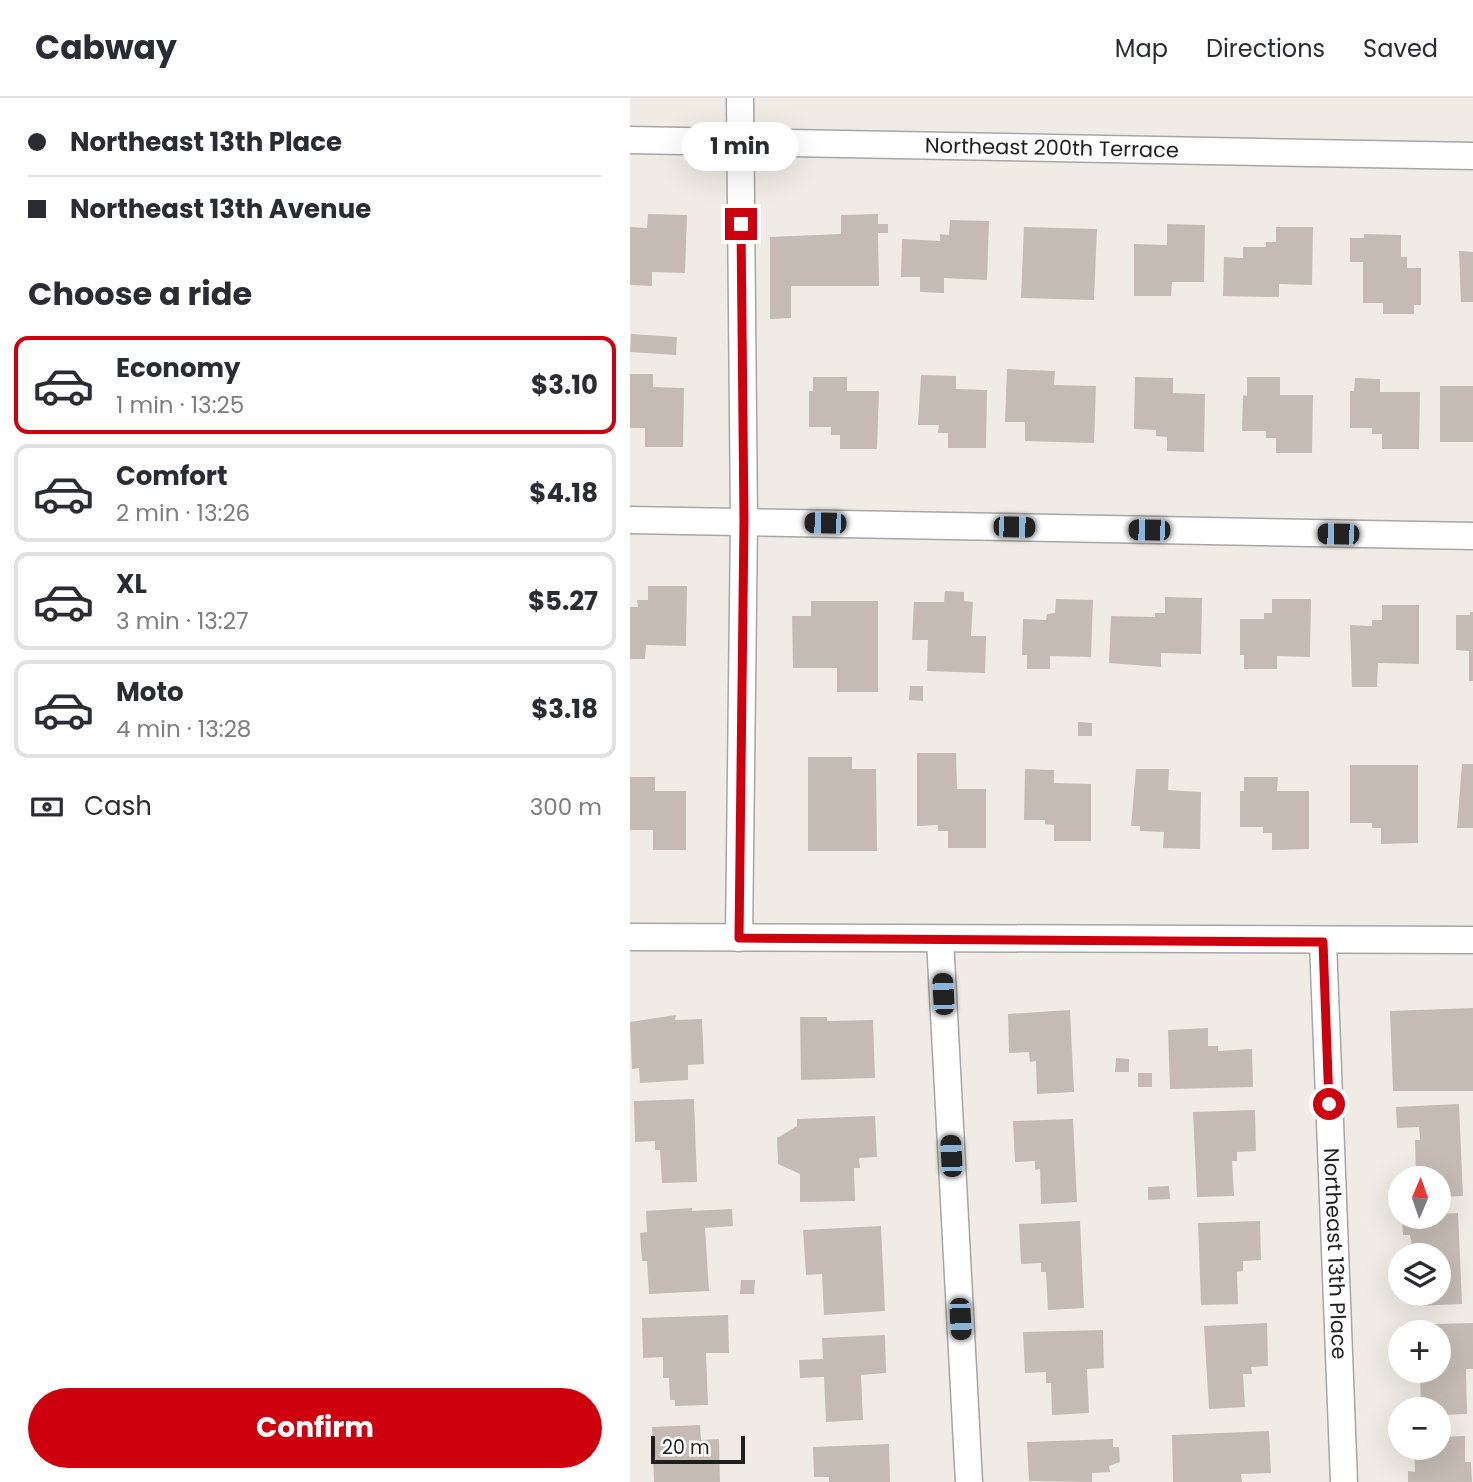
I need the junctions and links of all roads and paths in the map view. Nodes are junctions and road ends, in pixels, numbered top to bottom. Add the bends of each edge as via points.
1 (740, 98) edge
2 (630, 141) edge
3 (740, 143) junction
4 (1473, 156) edge
5 (630, 520) edge
6 (744, 521) junction
7 (1473, 536) edge
8 (630, 937) edge
9 (739, 938) junction
10 (940, 939) junction
11 (1473, 940) edge
12 (1323, 942) junction
13 (969, 1482) edge
14 (1344, 1482) edge

1 - 3 street
2 - 3 street, Northeast 200th Terrace
3 - 4 street, Northeast 200th Terrace
3 - 6 street
5 - 6 street
6 - 7 street
6 - 9 street
8 - 9 street
9 - 10 street
10 - 12 street
10 - 13 street
11 - 12 street
12 - 14 street, Northeast 13th Place

